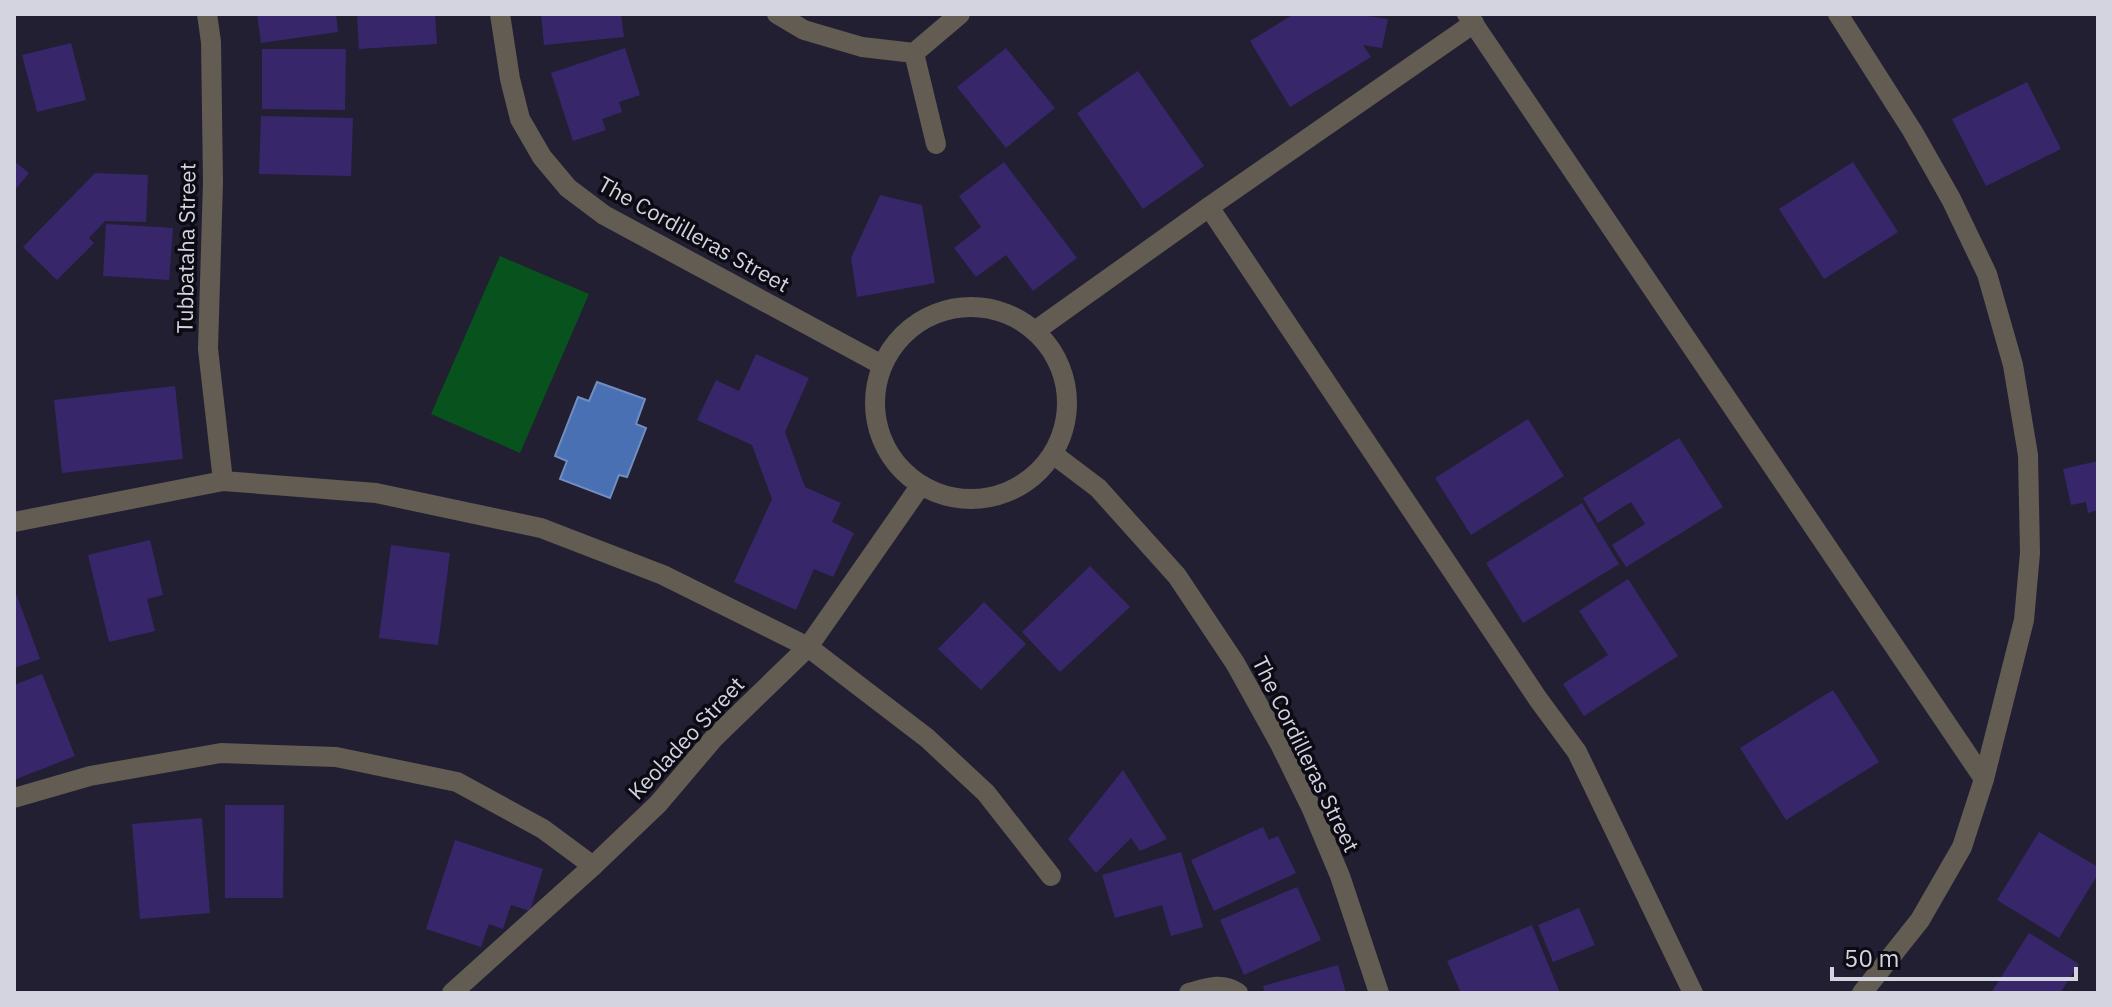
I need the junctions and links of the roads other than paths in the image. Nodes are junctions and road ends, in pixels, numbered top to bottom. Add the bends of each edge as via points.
1 (207, 14) edge
2 (500, 14) edge
3 (777, 14) edge
4 (960, 14) edge
5 (1838, 14) edge
6 (1470, 19) edge
7 (914, 53) junction
8 (936, 144) dead end
9 (1209, 207) junction
10 (1035, 331) junction
11 (882, 365) junction
12 (1053, 454) junction
13 (223, 481) junction
14 (921, 485) junction
15 (14, 522) edge
16 (808, 647) junction
17 (1984, 779) junction
18 (14, 798) edge
19 (593, 866) junction
20 (1051, 876) dead end
21 (452, 993) edge
22 (1189, 993) edge
23 (1238, 993) edge
24 (1379, 993) edge
25 (1693, 993) edge
26 (1862, 993) edge

1 - 13 street, Tubbataha Street via 213,182 208,349
2 - 11 street, The Cordilleras Street via 520,119 568,188 604,215
3 - 7 street via 804,30 862,47
4 - 7 street
5 - 17 street via 1951,199 1987,274 2013,365 2028,455 2030,553 2024,620
6 - 9 street
6 - 17 street
7 - 8 street
9 - 10 street
9 - 25 street via 1577,752
10 - 11 street via 1010,314 980,307 950,309 921,320 898,339
10 - 12 street via 1050,348 1067,389 1063,434
11 - 14 street via 875,387 878,432 888,453
12 - 14 street via 1017,488 993,496 968,499
12 - 24 street, The Cordilleras Street via 1098,488 1177,576 1235,663 1311,807
13 - 15 street
13 - 16 street via 376,493 541,528 663,575
14 - 16 street, Keoladeo Street
16 - 19 street, Keoladeo Street
16 - 20 street via 927,738 986,793
17 - 26 street via 1962,847 1920,920
18 - 19 street via 90,776 221,753 336,757 457,782 543,829
19 - 21 street, Keoladeo Street
22 - 23 street via 1223,986

